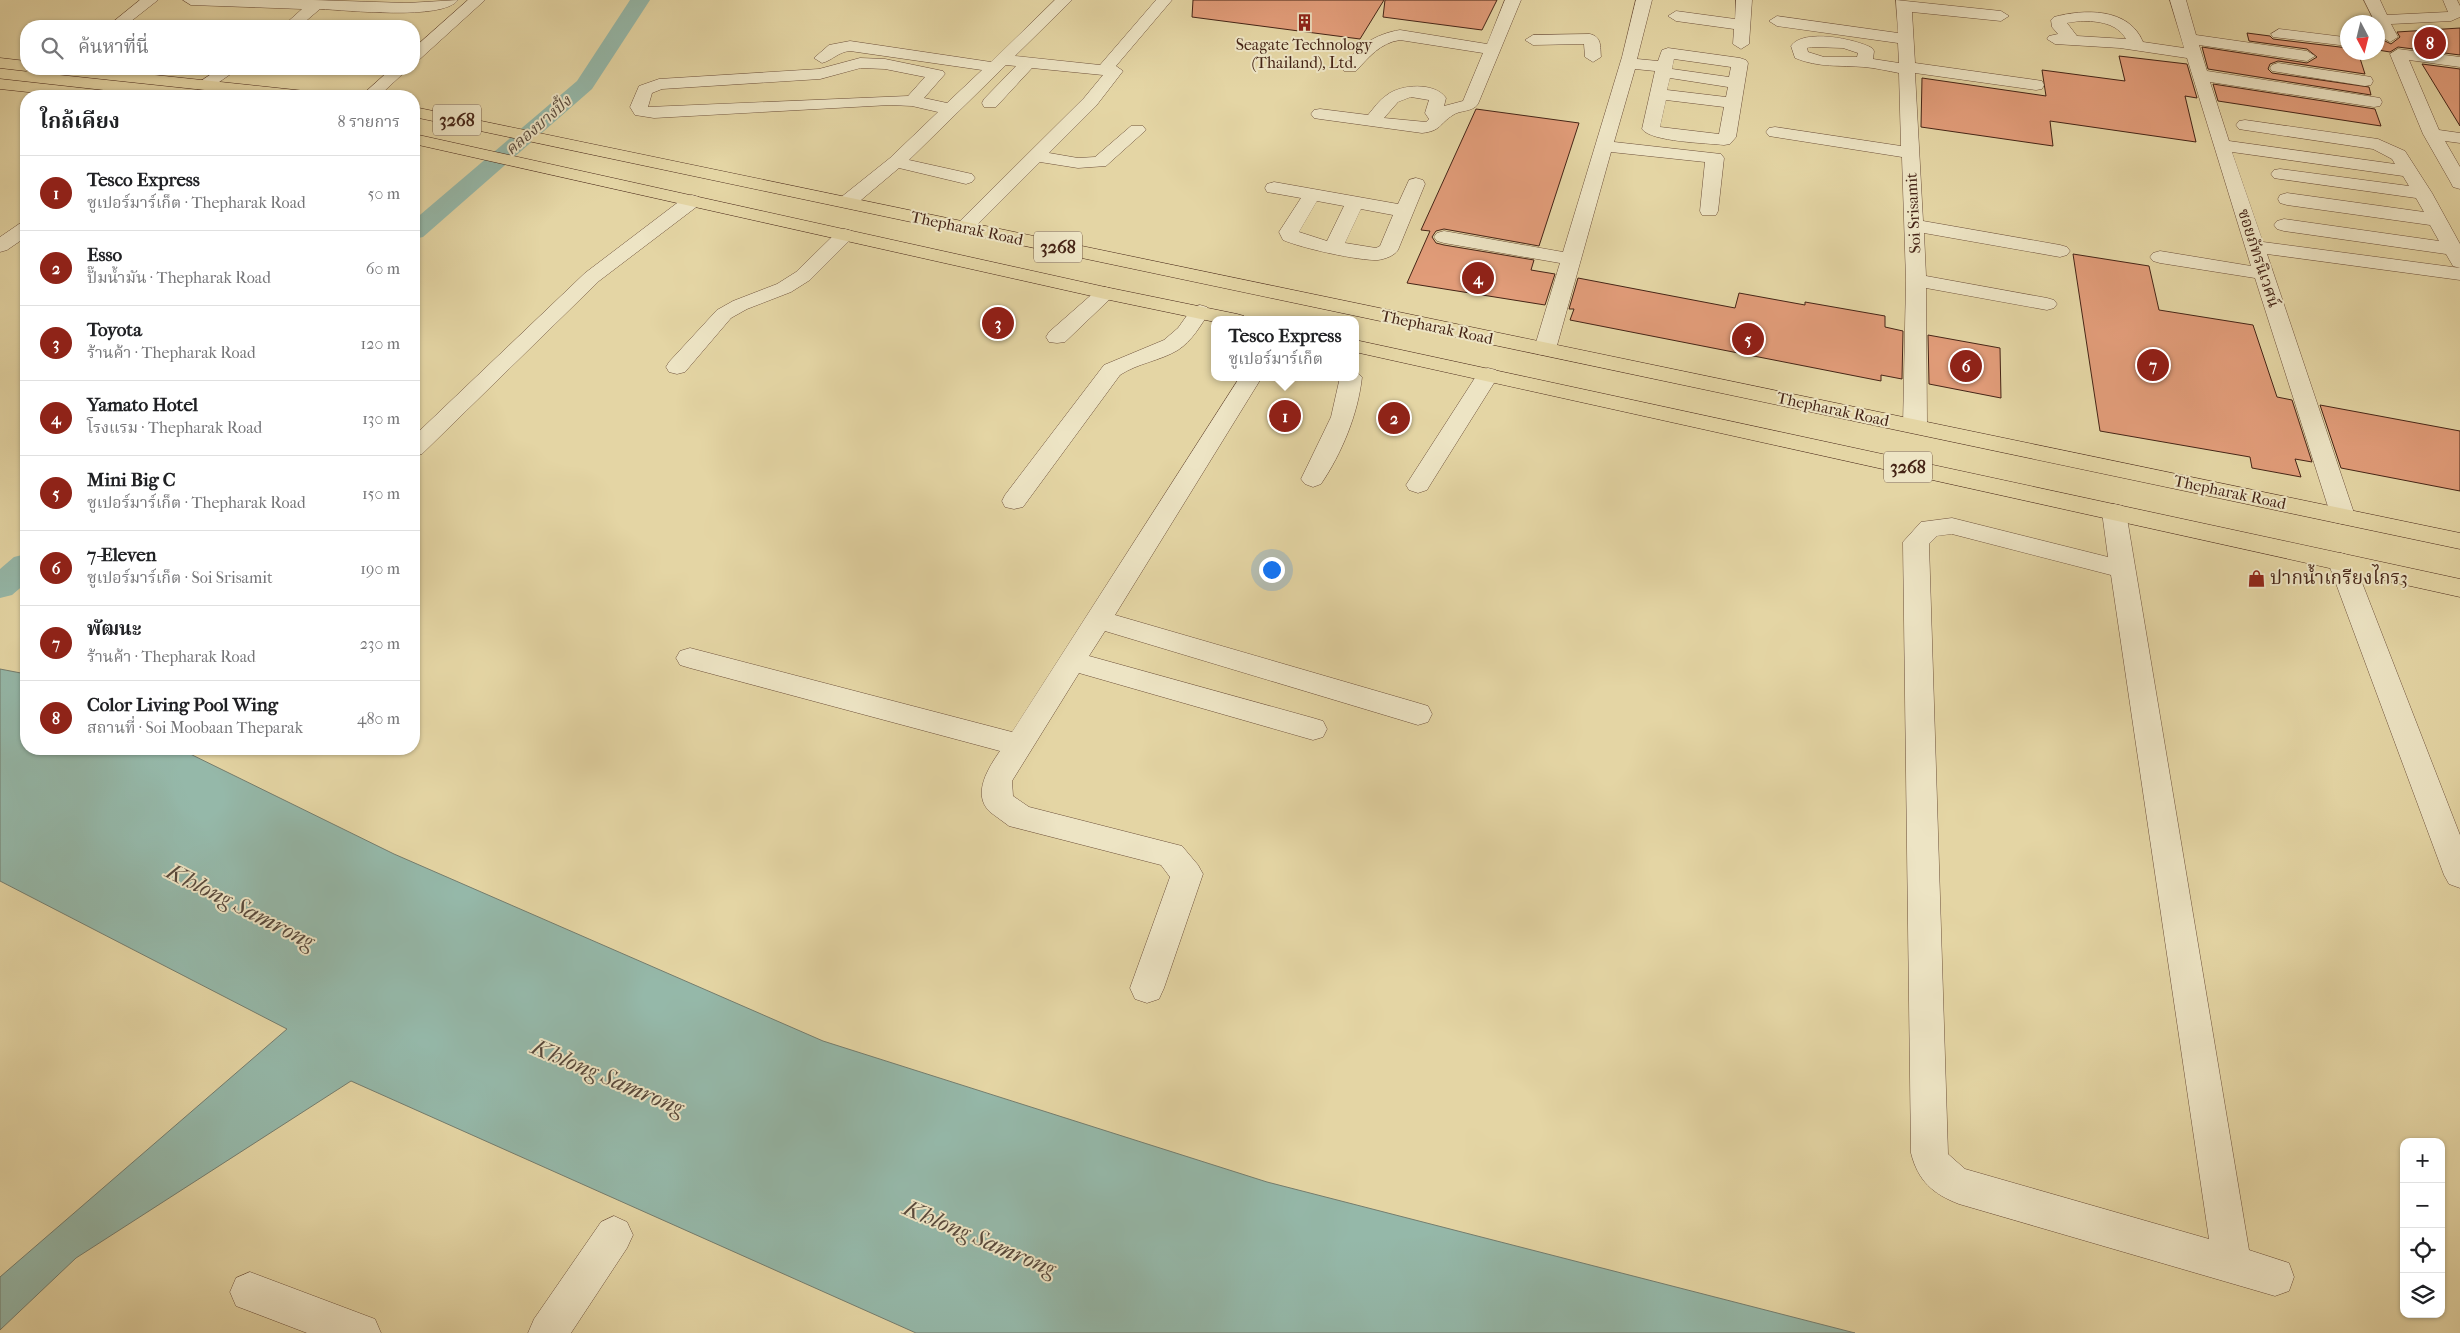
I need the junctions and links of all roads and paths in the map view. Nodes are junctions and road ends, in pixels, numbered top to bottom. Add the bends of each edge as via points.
1 (150, 0) edge
2 (192, 0) edge
3 (450, 0) edge
4 (477, 0) edge
5 (1064, 0) edge
6 (1164, 0) edge
7 (1513, 0) edge
8 (1644, 0) edge
9 (1680, 0) edge
10 (2178, 0) edge
11 (2372, 0) edge
12 (2444, 0) edge
13 (2450, 0) edge
14 (2460, 1) edge
15 (1904, 3) edge
16 (327, 4) edge
17 (1744, 4) edge
18 (1726, 5) dead end
19 (366, 8) junction
20 (2380, 15) edge
21 (1676, 16) junction
22 (2002, 16) dead end
23 (124, 20) edge
24 (301, 20) edge
25 (353, 20) dead end
26 (1777, 20) dead end
27 (2385, 20) edge
28 (1742, 25) junction
29 (2385, 26) edge
30 (2262, 32) dead end
31 (1906, 38) junction
32 (2072, 39) junction
33 (1534, 40) dead end
34 (2055, 40) dead end
35 (1722, 41) dead end
36 (2340, 42) edge
37 (1741, 44) junction
38 (2138, 46) junction
39 (2198, 47) junction
40 (1494, 50) junction
41 (420, 51) edge
42 (2398, 54) junction
43 (1593, 57) dead end
44 (2327, 58) dead end
45 (1865, 62) dead end
46 (2460, 62) edge
47 (1028, 63) junction
48 (1628, 63) junction
49 (1740, 63) junction
50 (997, 64) junction
51 (1665, 64) junction
52 (821, 66) junction
53 (901, 66) junction
54 (2261, 66) dead end
55 (1350, 68) dead end
56 (1905, 68) junction
57 (1105, 70) junction
58 (117, 75) edge
59 (219, 75) edge
60 (393, 75) edge
61 (765, 78) junction
62 (714, 80) junction
63 (2366, 81) dead end
64 (1737, 83) junction
65 (0, 84) edge
66 (203, 84) junction
67 (2036, 85) dead end
68 (54, 90) edge
69 (254, 90) edge
70 (376, 90) edge
71 (1657, 94) junction
72 (860, 101) junction
73 (912, 101) junction
74 (2374, 102) dead end
75 (990, 103) dead end
76 (1733, 103) junction
77 (811, 104) junction
78 (759, 107) junction
79 (951, 109) junction
80 (706, 110) junction
81 (420, 113) edge
82 (1320, 114) dead end
83 (1653, 114) junction
84 (1672, 116) dead end
85 (1438, 119) junction
86 (1372, 121) junction
87 (1710, 121) dead end
88 (1729, 124) junction
89 (2245, 125) dead end
90 (1137, 130) dead end
91 (1775, 132) dead end
92 (2432, 134) junction
93 (2460, 138) edge
94 (420, 140) edge
95 (2221, 145) junction
96 (1604, 146) junction
97 (1910, 153) junction
98 (1035, 156) junction
99 (896, 162) junction
100 (2409, 171) junction
101 (2280, 174) dead end
102 (966, 178) dead end
103 (2460, 183) edge
104 (1416, 184) dead end
105 (1274, 188) dead end
106 (2423, 193) junction
107 (1312, 195) junction
108 (2287, 199) dead end
109 (692, 201) junction
110 (847, 202) junction
111 (1356, 202) junction
112 (1404, 211) junction
113 (1708, 211) dead end
114 (2438, 220) junction
115 (1914, 225) junction
116 (2284, 225) dead end
117 (964, 227) junction
118 (20, 232) edge
119 (845, 235) junction
120 (1444, 237) dead end
121 (0, 246) edge
122 (1334, 247) junction
123 (2256, 247) junction
124 (2060, 252) dead end
125 (2456, 255) edge
126 (2160, 257) dead end
127 (1571, 259) junction
128 (2265, 274) junction
129 (2460, 274) edge
130 (1214, 280) junction
131 (1916, 280) junction
132 (1105, 292) junction
133 (2047, 304) dead end
134 (1200, 311) junction
135 (1221, 316) edge
136 (1057, 337) dead end
137 (1359, 347) edge
138 (1545, 349) junction
139 (677, 366) dead end
140 (1488, 375) junction
141 (1248, 381) edge
142 (1351, 381) edge
143 (1915, 426) junction
144 (420, 443) edge
145 (1313, 479) dead end
146 (1418, 485) dead end
147 (1014, 501) dead end
148 (2114, 512) junction
149 (2343, 516) junction
150 (2460, 541) edge
151 (2342, 562) junction
152 (2122, 569) junction
153 (2460, 588) edge
154 (1099, 620) junction
155 (690, 658) dead end
156 (1072, 661) junction
157 (1418, 714) dead end
158 (1313, 730) dead end
159 (1019, 745) junction
160 (2460, 875) edge
161 (1147, 988) dead end
162 (614, 1235) dead end
163 (2232, 1264) junction
164 (2275, 1277) dead end
165 (250, 1292) dead end
166 (361, 1333) edge
167 (548, 1333) edge

1 - 23 street
2 - 16 street
3 - 19 street via 434,7
4 - 41 street
5 - 50 street
6 - 57 street
7 - 40 street
8 - 48 street
9 - 21 street
10 - 39 street, ซอยภัทรนิเวศน์
11 - 20 street
12 - 13 street
13 - 14 street
13 - 27 street via 2456,13 2451,16
15 - 22 street
15 - 31 street, Soi Srisamit
16 - 19 street
16 - 24 street
17 - 18 street
17 - 28 street
19 - 25 street
21 - 28 street
21 - 51 street
26 - 31 street
28 - 37 street
29 - 42 street
30 - 36 street
31 - 56 street, Soi Srisamit via 1908,64
32 - 34 street
32 - 38 street
32 - 38 street via 2060,27 2059,20 2082,16 2102,18 2126,27 2135,35
33 - 43 street via 1590,39
35 - 37 street
37 - 49 street
38 - 39 street
39 - 44 street
39 - 74 street
39 - 95 street, ซอยภัทรนิเวศน์
40 - 55 street via 1390,36 1378,39
40 - 85 street via 1470,104 1447,111
42 - 46 street
42 - 92 street
45 - 56 street
47 - 50 street
47 - 57 street
47 - 75 street
48 - 51 street
48 - 96 street
49 - 51 street
49 - 64 street
50 - 52 street via 850,46 835,48
50 - 79 street
51 - 64 street
51 - 71 street
52 - 53 street via 860,63
52 - 61 street
52 - 77 street
53 - 72 street
53 - 73 street via 937,74
54 - 63 street
56 - 67 street
56 - 97 street, Soi Srisamit
57 - 98 street via 1115,70 1090,102
58 - 66 main road
59 - 66 street
60 - 70 street
61 - 62 street
61 - 78 street
62 - 80 street
62 - 80 street via 653,86 645,90 639,107 641,111 654,113
64 - 76 street
65 - 68 main road
66 - 69 main road
71 - 76 street
71 - 83 street
72 - 73 street
72 - 77 street
73 - 79 street
76 - 88 street
77 - 78 street
78 - 80 street
79 - 99 street
81 - 110 main road, Thepharak Road / 3268
82 - 86 street
83 - 84 street
83 - 88 street via 1650,124 1656,132 1717,141 1727,137
85 - 86 street via 1428,128
85 - 86 street via 1434,113 1438,98 1425,92 1409,91 1397,93
87 - 88 street
89 - 100 street via 2378,144 2399,155
90 - 98 street via 1100,162 1078,164
91 - 97 street
92 - 93 street
92 - 103 street
94 - 109 main road, Thepharak Road / 3268
95 - 100 street
95 - 123 street, ซอยภัทรนิเวศน์
96 - 113 street via 1715,158
96 - 127 street
97 - 115 street, Soi Srisamit
98 - 117 street
99 - 102 street
99 - 110 street
100 - 106 street
101 - 106 street
104 - 112 street
105 - 107 street
106 - 114 street
107 - 111 street
107 - 122 street via 1289,232 1290,236
108 - 114 street
109 - 119 main road, Thepharak Road / 3268
109 - 144 street via 592,277
110 - 117 main road, Thepharak Road / 3268
111 - 112 street
111 - 122 street
112 - 122 street via 1384,253
114 - 125 street
115 - 124 street
115 - 131 street, Soi Srisamit
116 - 125 street
117 - 130 main road, Thepharak Road / 3268
118 - 121 street
119 - 132 main road, Thepharak Road / 3268
119 - 139 street via 803,276 784,288 724,314
120 - 127 street
123 - 128 street, ซอยภัทรนิเวศน์
123 - 129 street
126 - 128 street
127 - 138 street
128 - 149 street, ซอยภัทรนิเวศน์
130 - 134 main road
130 - 138 main road, Thepharak Road / 3268
131 - 133 street
131 - 143 street, Soi Srisamit
132 - 134 main road, Thepharak Road / 3268
132 - 136 street
134 - 135 main road, Thepharak Road / 3268
134 - 147 street via 1180,338 1166,348 1112,370
137 - 140 main road, Thepharak Road / 3268
138 - 143 main road, Thepharak Road / 3268
140 - 146 street
140 - 148 main road, Thepharak Road / 3268
141 - 154 street
142 - 145 street via 1341,421
143 - 149 main road, Thepharak Road / 3268
148 - 151 main road, Thepharak Road / 3268
148 - 152 street
149 - 150 main road, Thepharak Road / 3268
151 - 153 main road, Thepharak Road / 3268
151 - 160 street
152 - 163 street
152 - 163 street via 1952,526 1930,528 1916,542 1929,1153 1938,1174 1959,1186
154 - 156 street
154 - 157 street
155 - 159 street
156 - 158 street
156 - 159 street
159 - 161 street via 997,780 999,802 1020,817 1171,855 1187,874
162 - 167 street
163 - 164 street
165 - 166 street

